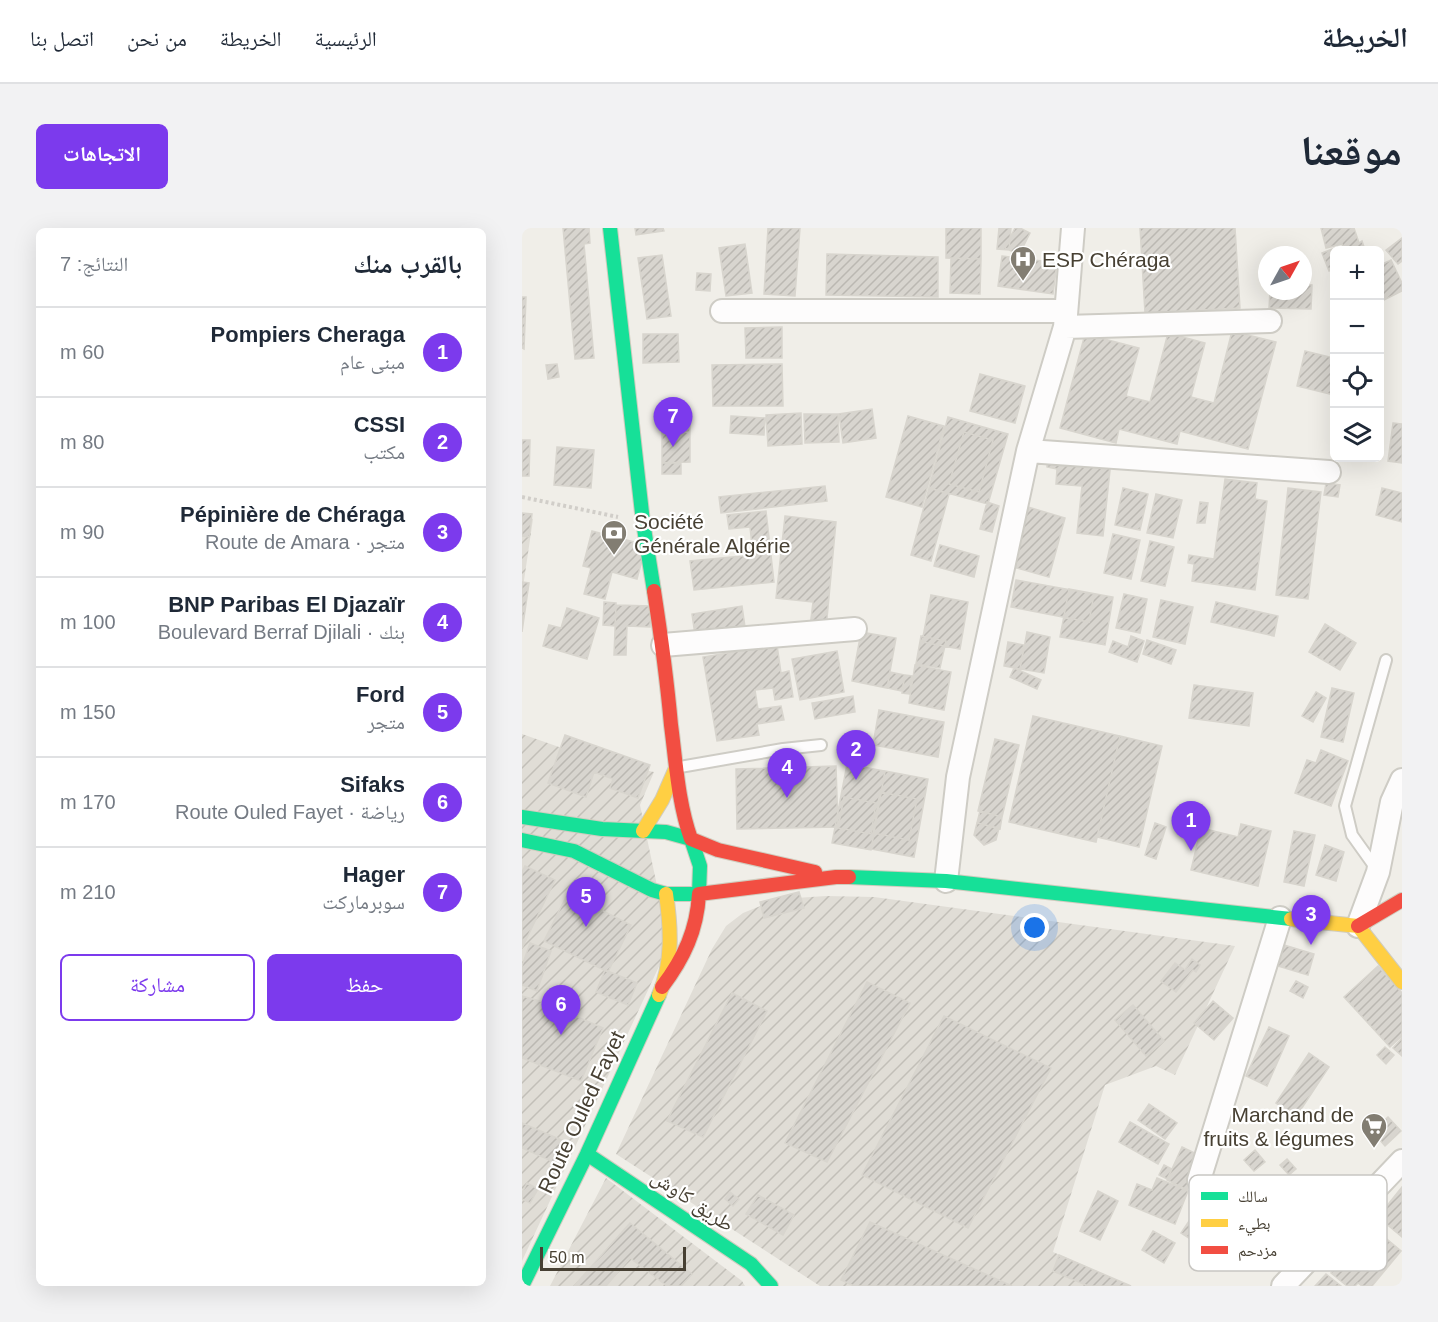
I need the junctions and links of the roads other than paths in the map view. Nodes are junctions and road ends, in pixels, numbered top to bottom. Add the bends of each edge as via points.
1 (610, 228) edge
2 (1073, 228) edge
3 (722, 311) dead end
4 (1065, 319) junction
5 (1270, 321) dead end
6 (1028, 451) junction
7 (1329, 472) dead end
8 (855, 629) dead end
9 (663, 645) junction
10 (1386, 660) dead end
11 (821, 745) dead end
12 (676, 768) junction
13 (1402, 780) edge
14 (522, 817) edge
15 (643, 831) junction
16 (691, 839) junction
17 (522, 840) edge
18 (1378, 872) junction
19 (836, 877) junction
20 (946, 881) junction
21 (666, 894) junction
22 (699, 894) junction
23 (1402, 900) edge
24 (1280, 918) junction
25 (1358, 926) junction
26 (1402, 982) edge
27 (662, 987) junction
28 (588, 1154) junction
29 (1401, 1166) edge
30 (1201, 1175) edge
31 (1387, 1180) edge
32 (1298, 1271) edge
33 (524, 1276) edge
34 (771, 1286) edge
35 (1283, 1286) edge

1 - 9 main road via 643,522
2 - 4 street
3 - 4 street
4 - 5 street
4 - 6 street
6 - 7 street
6 - 20 street via 958,777
8 - 9 street
9 - 12 main road
10 - 18 lane via 1345,806 1352,835
11 - 12 lane
12 - 15 main road
12 - 16 main road
13 - 18 street via 1392,802
14 - 15 main road
15 - 16 main road
16 - 19 main road via 718,850
16 - 22 main road via 702,872
17 - 21 main road via 574,851
18 - 25 street
19 - 20 main road
19 - 22 main road
20 - 24 main road
21 - 22 main road
21 - 27 main road via 671,925
22 - 27 main road via 698,919 690,943
23 - 25 main road
24 - 25 main road
24 - 30 street
25 - 26 main road
27 - 28 main road, Route Ouled Fayet
28 - 33 main road, Route Ouled Fayet
28 - 34 main road, طريق كاوش via 751,1264
29 - 31 street
32 - 35 street

